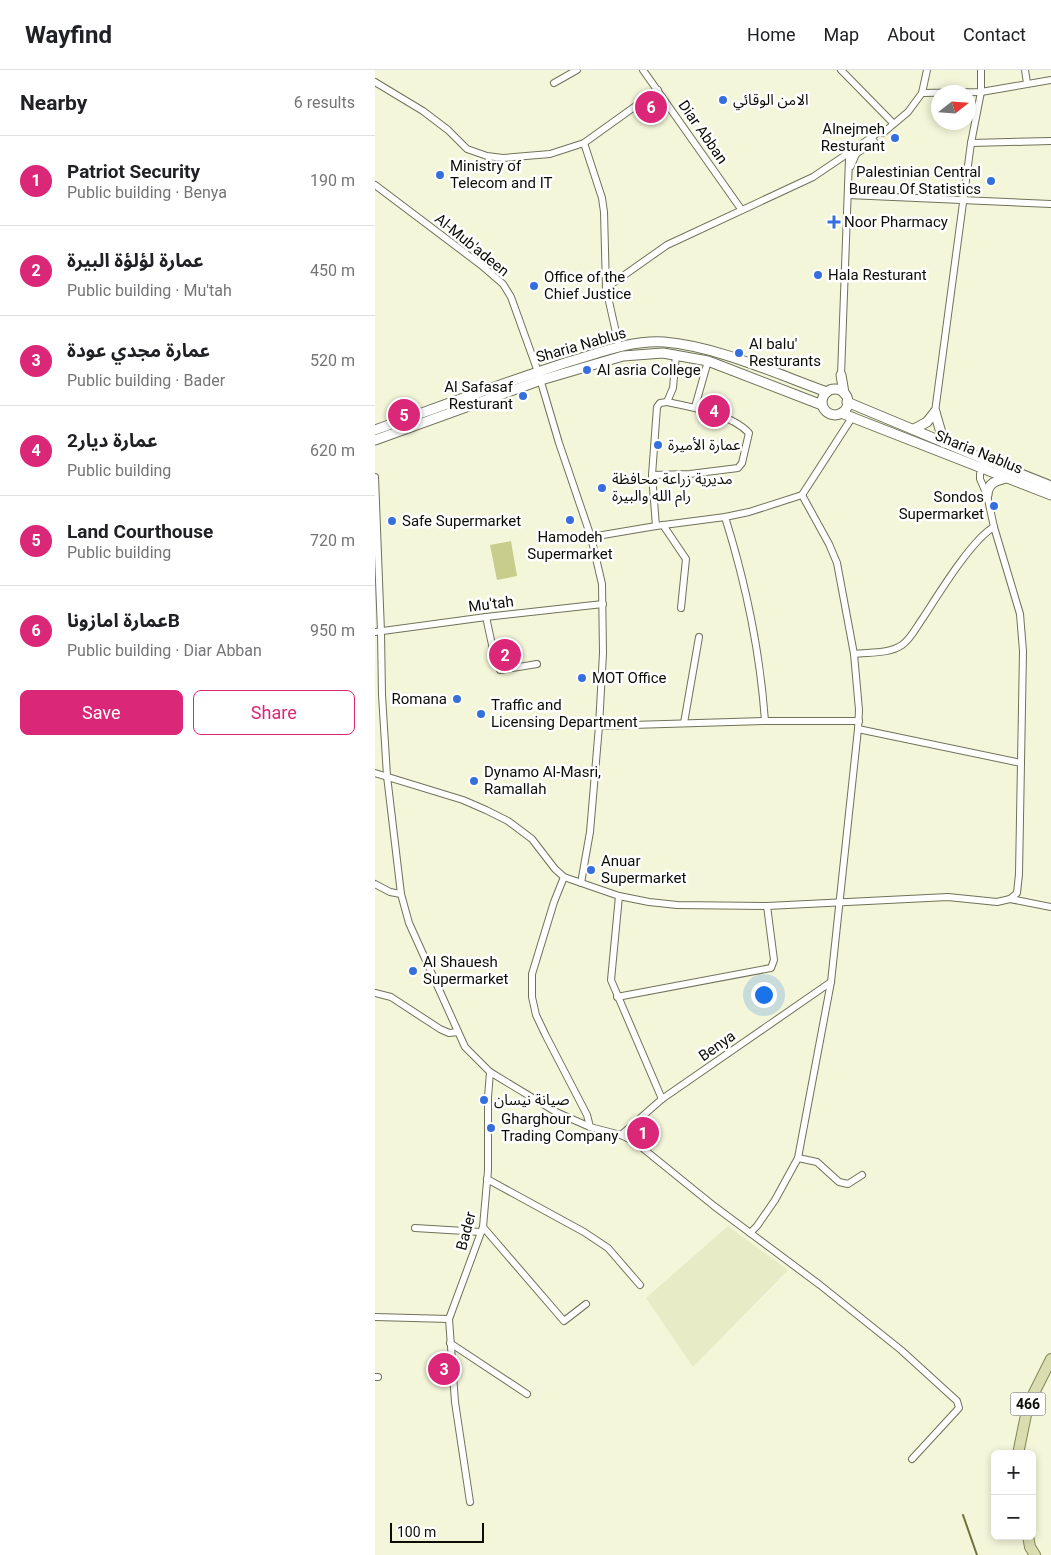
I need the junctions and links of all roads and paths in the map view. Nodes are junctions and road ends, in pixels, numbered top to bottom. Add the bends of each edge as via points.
1 (577, 70) edge
2 (643, 70) edge
3 (841, 70) edge
4 (927, 70) edge
5 (981, 70) edge
6 (1025, 70) edge
7 (1051, 80) edge
8 (375, 82) edge
9 (554, 83) dead end
10 (1027, 83) junction
11 (658, 90) junction
12 (981, 92) junction
13 (922, 93) junction
14 (893, 123) junction
15 (885, 130) junction
16 (1051, 141) edge
17 (971, 142) junction
18 (584, 144) junction
19 (853, 150) junction
20 (841, 158) junction
21 (851, 160) junction
22 (833, 165) junction
23 (849, 174) junction
24 (375, 185) edge
25 (848, 195) junction
26 (963, 200) junction
27 (1051, 204) edge
28 (741, 209) junction
29 (606, 288) junction
30 (619, 346) junction
31 (676, 355) junction
32 (708, 361) junction
33 (841, 375) junction
34 (540, 376) junction
35 (829, 391) junction
36 (845, 397) junction
37 (667, 402) junction
38 (822, 405) junction
39 (695, 407) junction
40 (935, 412) junction
41 (841, 413) junction
42 (853, 416) junction
43 (914, 429) junction
44 (375, 430) edge
45 (375, 440) edge
46 (944, 443) junction
47 (985, 464) junction
48 (652, 475) junction
49 (375, 478) edge
50 (1006, 478) junction
51 (1051, 486) edge
52 (802, 495) junction
53 (1051, 495) edge
54 (987, 496) junction
55 (725, 517) junction
56 (659, 526) junction
57 (994, 527) junction
58 (591, 537) junction
59 (603, 604) junction
60 (681, 608) dead end
61 (486, 617) junction
62 (378, 632) edge
63 (699, 637) dead end
64 (854, 654) junction
65 (537, 664) dead end
66 (378, 695) edge
67 (765, 721) junction
68 (859, 721) junction
69 (684, 723) junction
70 (599, 726) junction
71 (858, 729) junction
72 (1021, 763) junction
73 (375, 773) edge
74 (387, 776) junction
75 (564, 877) junction
76 (581, 883) junction
77 (375, 884) edge
78 (401, 894) junction
79 (619, 896) junction
80 (1010, 900) junction
81 (839, 902) junction
82 (767, 906) junction
83 (1051, 907) edge
84 (831, 982) junction
85 (375, 993) edge
86 (617, 997) junction
87 (458, 1032) junction
88 (490, 1072) junction
89 (662, 1099) junction
90 (589, 1127) junction
91 (621, 1135) junction
92 (798, 1158) junction
93 (862, 1175) dead end
94 (487, 1180) junction
95 (415, 1228) dead end
96 (482, 1230) junction
97 (750, 1233) junction
98 (640, 1285) dead end
99 (586, 1304) dead end
100 (375, 1317) edge
101 (449, 1319) junction
102 (450, 1343) junction
103 (1051, 1359) edge
104 (527, 1394) dead end
105 (1020, 1450) edge
106 (912, 1459) dead end
107 (470, 1502) dead end
108 (1029, 1540) edge
109 (1035, 1555) edge

1 - 9 street
2 - 11 street, Diar Abban
3 - 14 street
4 - 13 street
5 - 12 street
6 - 10 street
7 - 10 street
8 - 18 street via 449,130 467,149 487,156 503,158 550,154
10 - 12 street
11 - 18 street
11 - 28 street, Diar Abban
12 - 13 street
12 - 17 street
13 - 14 street
14 - 15 street
15 - 19 street
15 - 21 street
16 - 17 street
17 - 26 street
18 - 29 street via 602,198
19 - 20 street
19 - 21 street
20 - 21 street
20 - 22 street
21 - 23 street
22 - 23 street via 840,165
22 - 28 street
23 - 25 street
24 - 34 street, Al-Mub'adeen via 503,284 511,297
25 - 26 street
25 - 33 street
26 - 27 street
26 - 40 street
28 - 29 street via 667,245
29 - 30 street
30 - 34 main road, Sharia Nablus
30 - 35 main road, Sharia Nablus via 663,342 695,347
31 - 32 main road, Sharia Nablus
31 - 34 main road, Sharia Nablus via 623,356
31 - 37 street via 673,388
32 - 38 main road, Sharia Nablus
32 - 39 street
33 - 35 main road
33 - 36 main road
34 - 44 main road, Sharia Nablus
34 - 45 main road, Sharia Nablus
34 - 58 street, Al-Mub'adeen
35 - 36 main road via 838,390
35 - 38 main road
36 - 41 main road via 846,408
36 - 43 main road, Sharia Nablus
37 - 39 street
37 - 48 street via 657,407
38 - 41 main road via 830,414
39 - 48 street via 732,421 749,432 743,463 738,468
40 - 43 main road via 927,422
40 - 46 main road
41 - 42 main road, Sharia Nablus
42 - 47 main road, Sharia Nablus
42 - 52 street
43 - 46 main road, Sharia Nablus
46 - 47 main road, Sharia Nablus
47 - 50 main road, Sharia Nablus
47 - 51 main road, Sharia Nablus
47 - 54 street via 980,479
48 - 56 street
49 - 62 street
50 - 53 main road, Sharia Nablus
50 - 54 main road via 989,485
52 - 55 street
52 - 64 street via 837,563
54 - 57 street
55 - 56 street
55 - 67 street via 751,608 763,683
56 - 58 street
56 - 60 street via 686,559
57 - 64 street via 981,537 954,572 908,641 889,650
57 - 72 street via 1021,624
58 - 59 street, Al-Mub'adeen
59 - 61 street, Mu'tah
59 - 70 street, Al-Mub'adeen
61 - 62 street, Mu'tah
61 - 65 street via 500,670
62 - 66 street
63 - 69 street
64 - 68 street
66 - 74 street
67 - 68 street
67 - 69 street
68 - 71 street
69 - 70 street
70 - 76 street, Al-Mub'adeen via 591,832
71 - 72 street
71 - 81 street
72 - 80 street via 1019,874 1017,892
73 - 74 street
74 - 75 street via 463,800 507,821 532,839
74 - 78 street
75 - 76 street
75 - 90 street via 532,974 532,997 536,1015 587,1115
76 - 79 street
77 - 78 street
78 - 87 street via 409,923
79 - 82 street via 677,905
79 - 86 street via 611,980
80 - 81 street via 997,902 947,897
80 - 83 street
81 - 82 street
81 - 84 street
82 - 86 street via 774,960 771,968
84 - 89 street, Benya
84 - 92 street
85 - 87 street via 391,997 440,1029
86 - 89 street
87 - 88 street via 465,1047
88 - 90 street via 556,1112
88 - 94 street, Bader
89 - 91 street, Benya
90 - 91 street
91 - 97 street via 635,1142
92 - 93 street via 817,1162 839,1182 848,1184
92 - 97 street via 775,1200
94 - 96 street, Bader
94 - 98 street via 608,1248
95 - 96 street
96 - 99 street via 564,1321
96 - 101 street, Bader
97 - 106 street via 901,1350 957,1401 959,1408
100 - 101 street
101 - 102 street
102 - 104 street
102 - 107 street
103 - 105 main road, 466 via 1028,1405
108 - 109 main road

